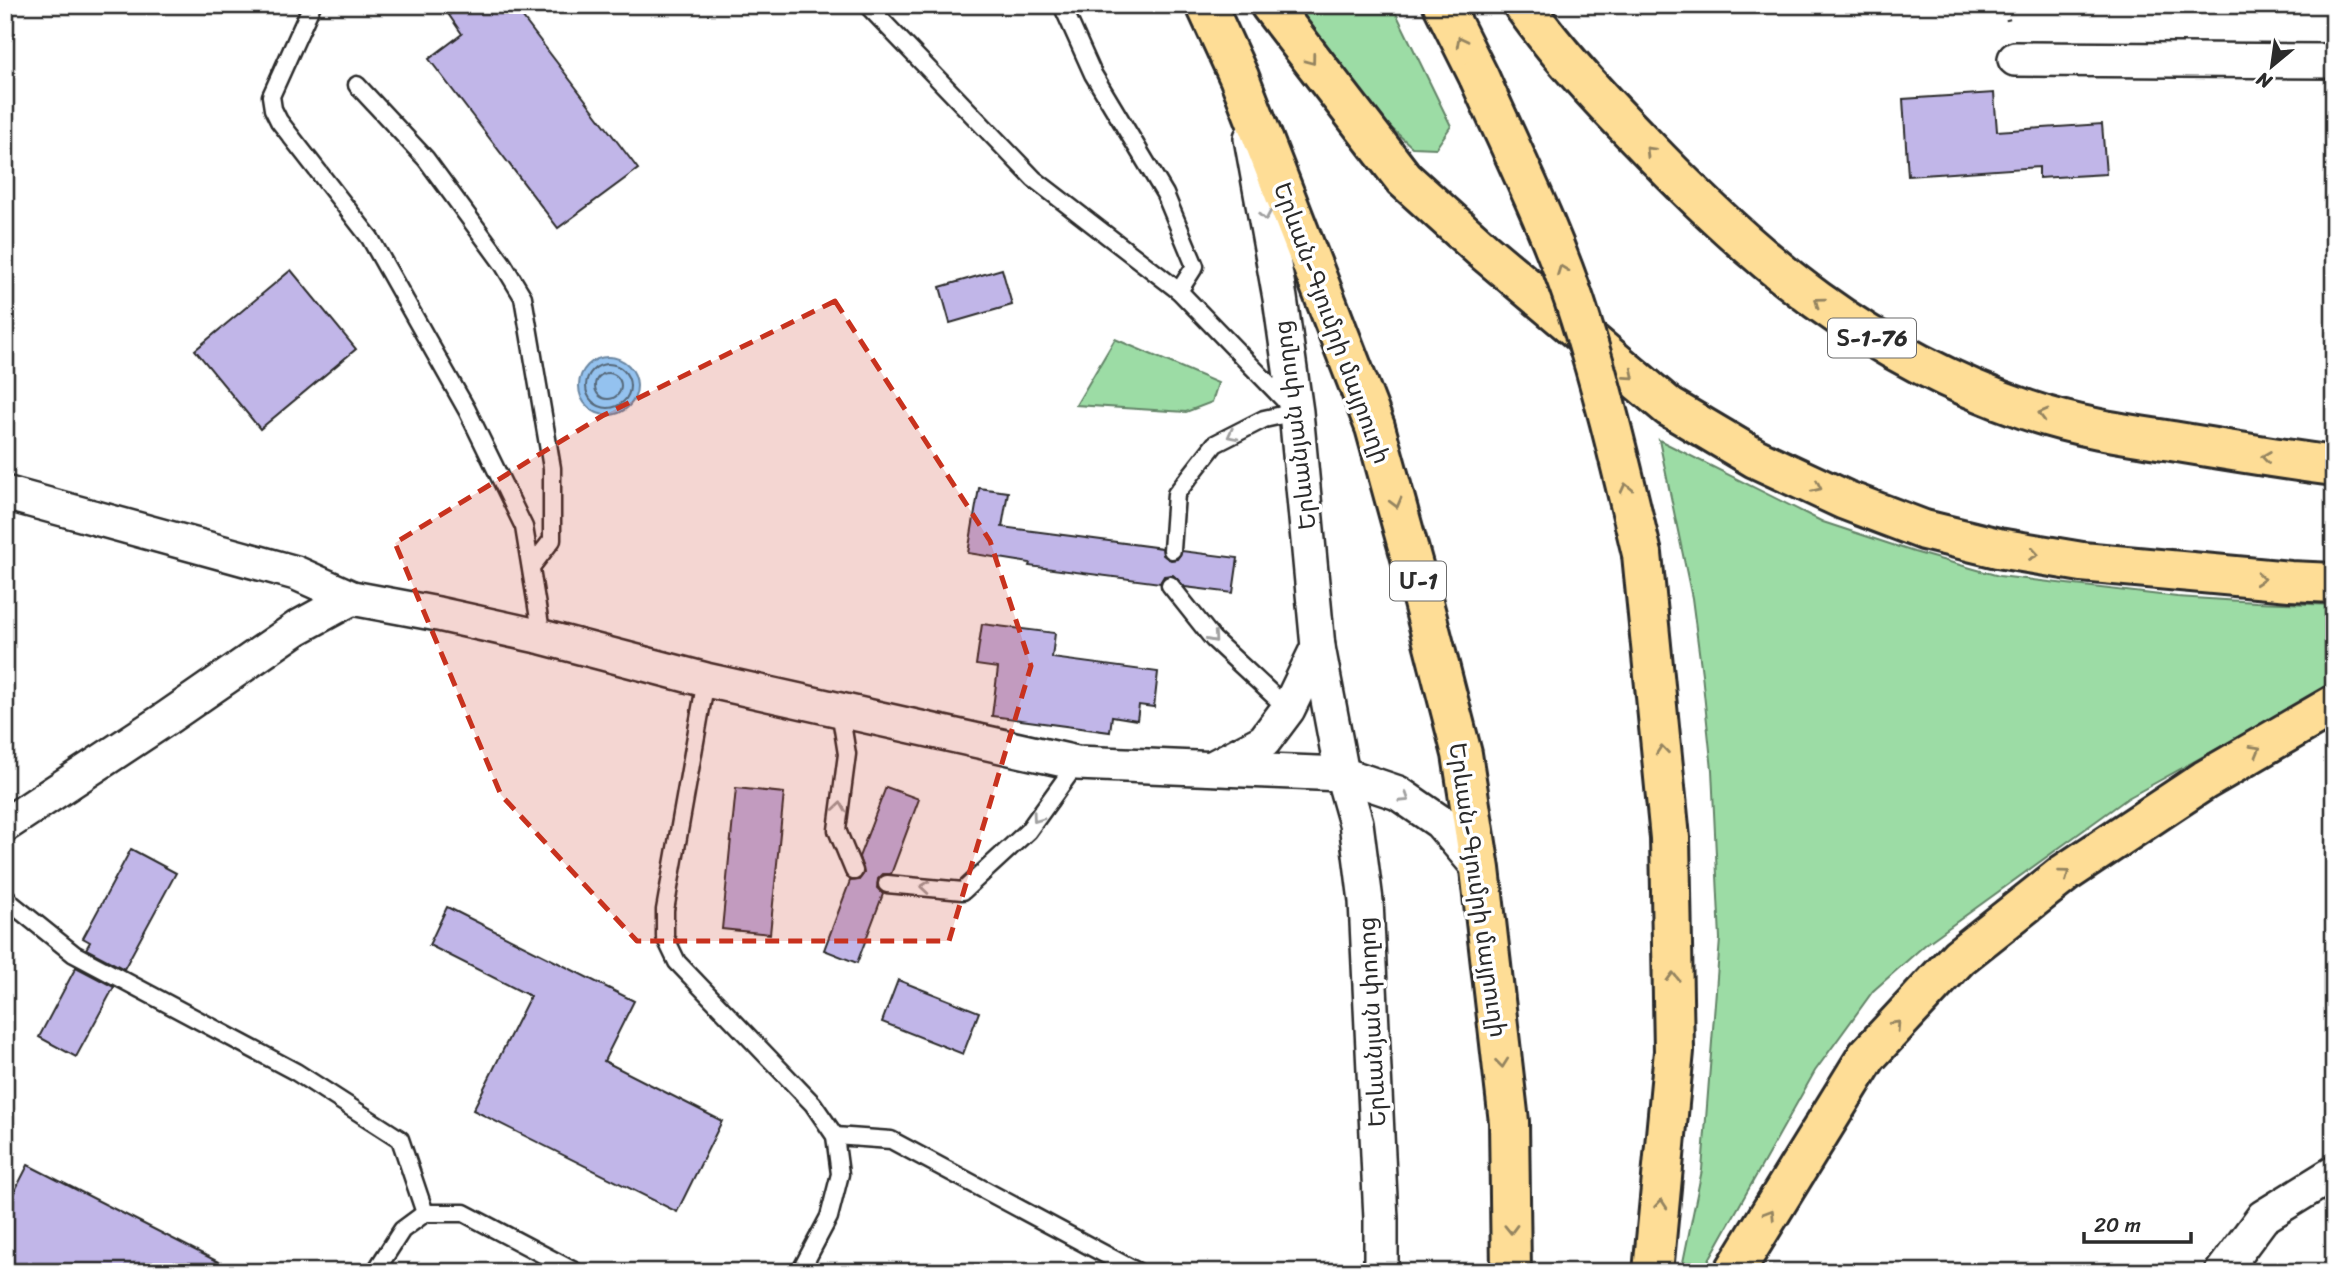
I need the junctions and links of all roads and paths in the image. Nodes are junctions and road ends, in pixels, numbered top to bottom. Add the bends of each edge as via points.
1 (312, 5) edge
2 (867, 5) edge
3 (1062, 5) edge
4 (1206, 5) edge
5 (1270, 5) edge
6 (1443, 5) edge
7 (1523, 5) edge
8 (2015, 59) dead end
9 (2334, 61) edge
10 (1240, 77) junction
11 (357, 85) dead end
12 (1179, 291) junction
13 (1296, 412) junction
14 (2334, 466) edge
15 (5, 493) edge
16 (1172, 550) dead end
17 (531, 567) junction
18 (2334, 583) edge
19 (1170, 585) dead end
20 (352, 598) junction
21 (542, 637) junction
22 (1318, 647) junction
23 (706, 680) junction
24 (2334, 705) edge
25 (1289, 709) junction
26 (841, 711) junction
27 (1077, 763) junction
28 (1211, 768) junction
29 (1342, 774) junction
30 (5, 825) edge
31 (1480, 869) junction
32 (854, 871) dead end
33 (887, 884) dead end
34 (5, 895) edge
35 (835, 1136) junction
36 (2334, 1173) edge
37 (425, 1213) junction
38 (375, 1272) edge
39 (576, 1272) edge
40 (800, 1272) edge
41 (1138, 1272) edge
42 (1381, 1272) edge
43 (1511, 1272) edge
44 (1653, 1272) edge
45 (1734, 1272) edge
46 (2222, 1272) edge

1 - 17 lane via 271,96 273,109 370,238 422,330 524,527
2 - 12 lane via 1034,179
3 - 12 lane via 1093,74 1165,194 1195,266
4 - 10 highway, Երևան-Գյումրի մայրուղի / Մ-1
5 -> 18 highway via 1404,179 1669,408 1755,458 1924,530 1998,548 2081,562
44 -> 6 highway, bridge via 1674,1024 1670,838 1642,554 1579,315 1535,202
14 -> 7 highway, Տ-1-76 via 2089,427 2029,411 1904,358 1779,272 1693,196 1548,39
8 - 9 street
10 -> 13 street, Երևանյան փողոց
10 -> 31 highway, Երևան-Գյումրի մայրուղի / Մ-1 via 1375,427 1462,754
11 - 17 lane via 426,159 523,297 552,468 552,540
12 - 13 lane
13 -> 16 lane via 1264,419 1215,444 1176,494
13 - 22 street, Երևանյան փողոց
15 - 20 street via 296,573
17 - 21 lane
19 -> 25 lane via 1213,639
20 - 21 street
20 - 30 street via 297,628
21 - 23 street
22 - 25 street
22 - 29 street, Երևանյան փողոց
23 - 26 street
23 - 35 lane via 665,909 665,937 677,962 813,1104
45 -> 24 highway via 1867,1056 1959,957 2065,873 2205,780
25 - 28 street via 1265,741
26 - 27 street
32 -> 26 lane via 837,830 847,754
27 - 28 street
27 -> 33 lane via 1028,831 963,891
28 - 29 street
29 -> 31 street via 1398,793 1440,822
29 - 42 street, Երևանյան փողոց via 1356,823 1366,901
31 -> 43 highway, Երևան-Գյումրի մայրուղի / Մ-1 via 1508,1122
34 - 37 lane via 74,954 296,1072 400,1139
35 - 40 lane via 840,1174 832,1206
35 - 41 lane via 891,1140
36 - 46 street via 2263,1217
37 - 38 lane via 402,1230
37 - 39 lane via 464,1213

